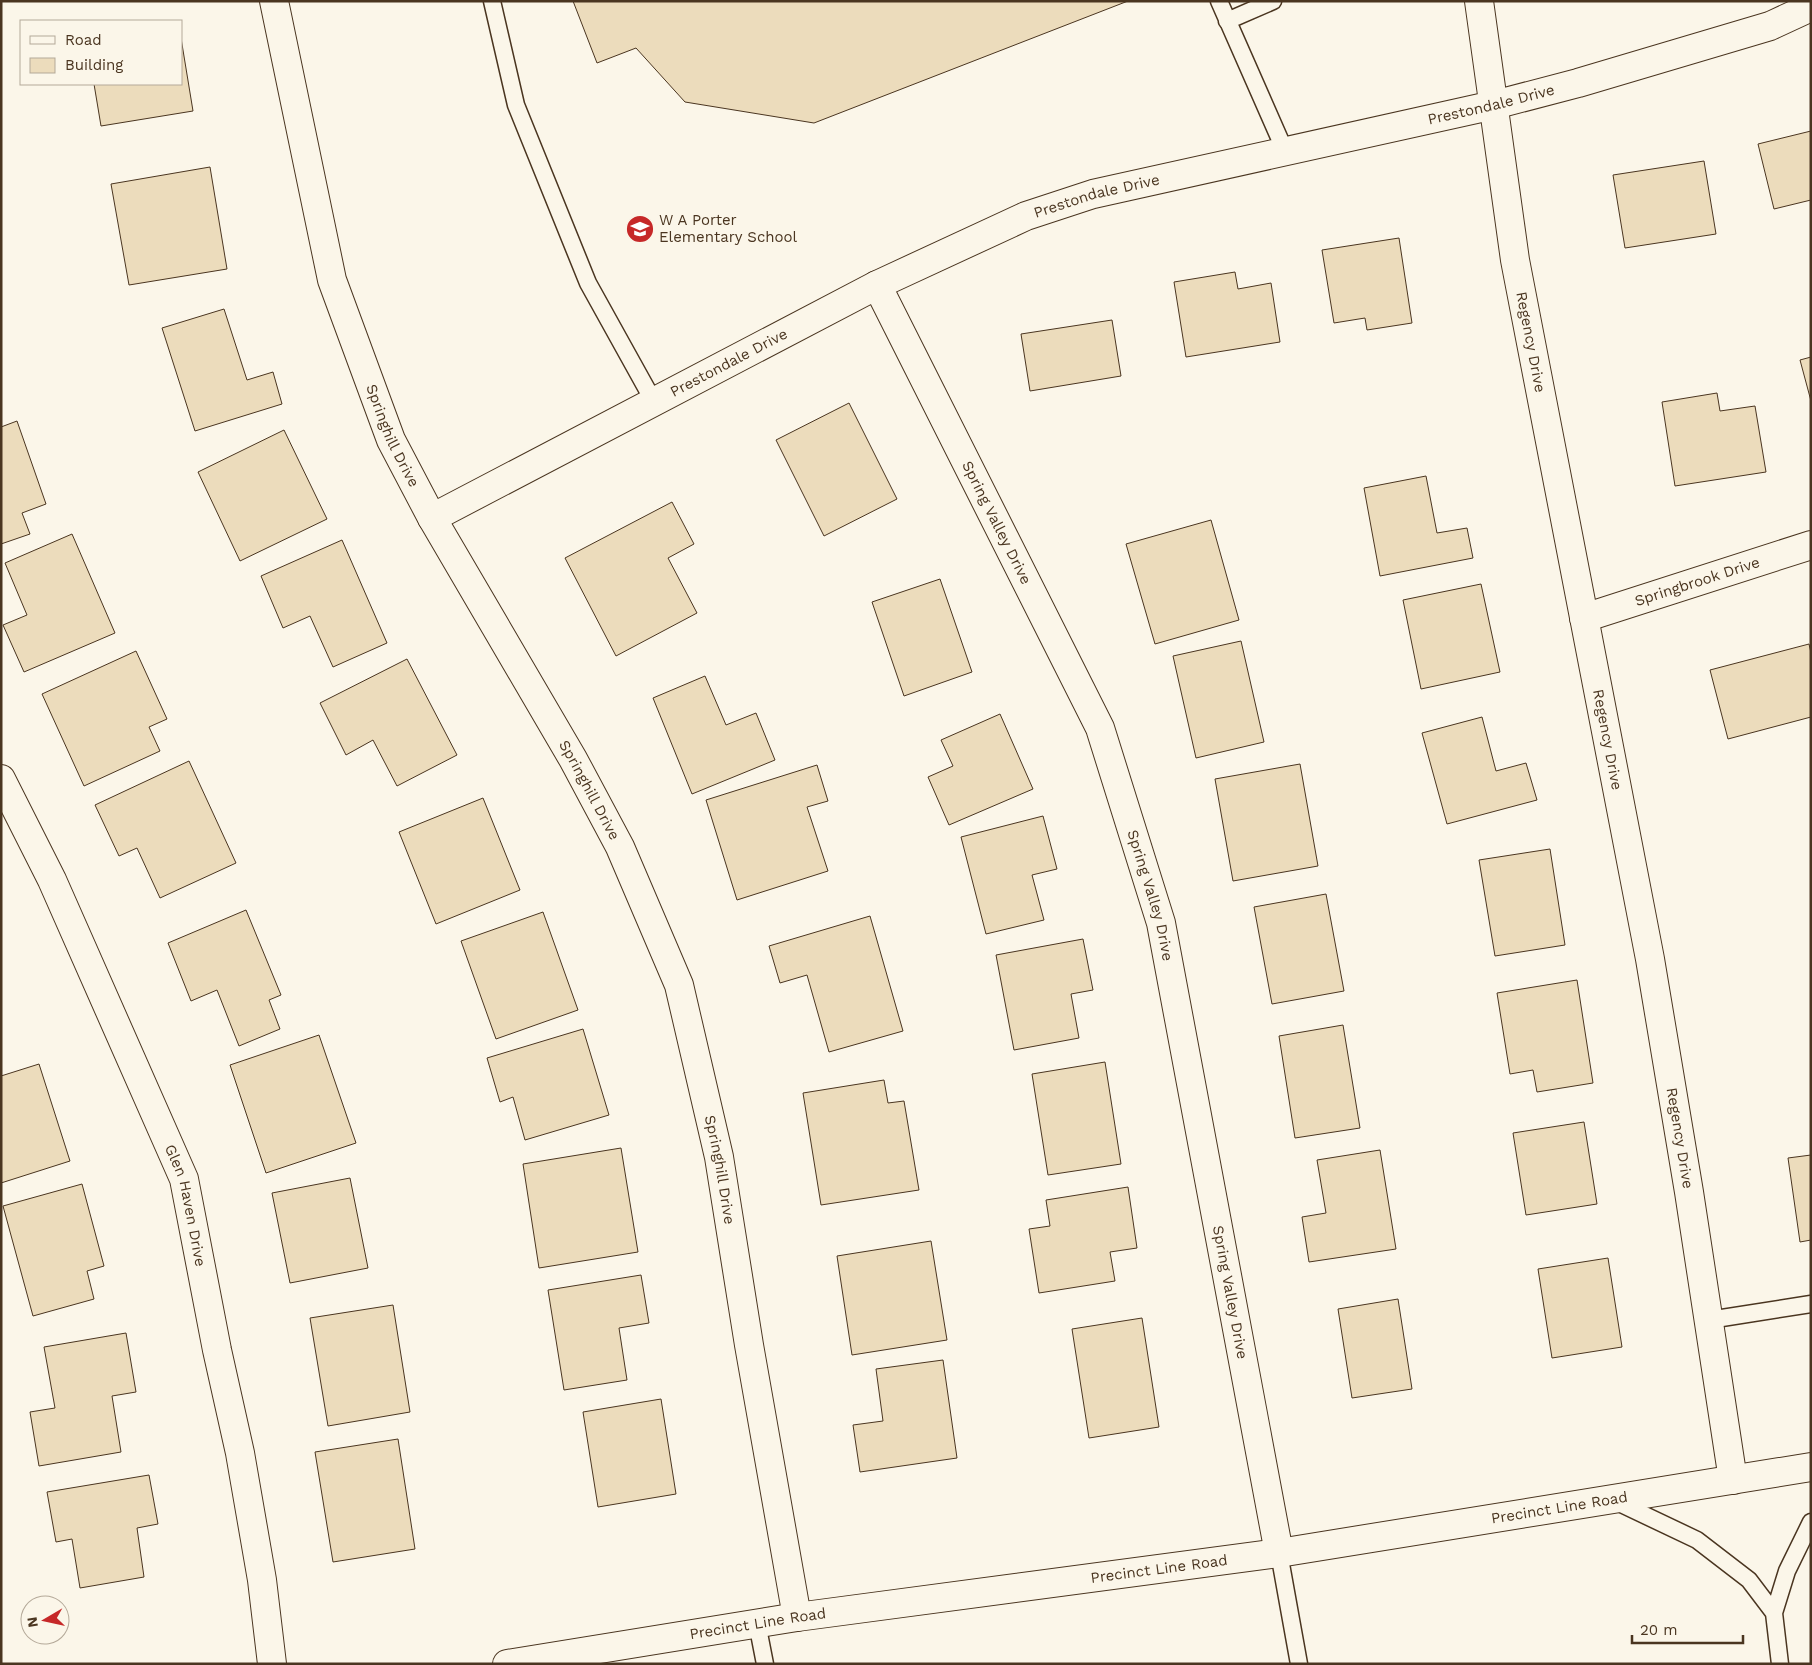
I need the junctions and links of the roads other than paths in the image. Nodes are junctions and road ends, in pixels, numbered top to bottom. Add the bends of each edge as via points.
1 (274, 1) edge
2 (492, 1) edge
3 (1219, 1) edge
4 (1273, 1) edge
5 (1479, 1) edge
6 (1811, 7) edge
7 (1227, 21) junction
8 (1494, 105) junction
9 (1285, 151) junction
10 (877, 285) junction
11 (654, 402) junction
12 (432, 518) junction
13 (1811, 545) edge
14 (1584, 618) junction
15 (1, 779) edge
16 (1811, 1304) edge
17 (1709, 1320) junction
18 (1811, 1467) edge
19 (1733, 1480) junction
20 (1612, 1500) junction
21 (1811, 1522) edge
22 (1279, 1553) junction
23 (1774, 1613) junction
24 (797, 1617) junction
25 (757, 1624) junction
26 (272, 1664) edge
27 (507, 1664) edge
28 (765, 1664) edge
29 (1299, 1664) edge
30 (1780, 1664) edge

1 - 12 street, Springhill Drive via 332,280 391,440
2 - 11 lane via 516,105 588,283
3 - 7 lane
4 - 7 lane
5 - 8 street, Regency Drive
6 - 8 street, Prestondale Drive via 1770,26
7 - 9 lane
8 - 9 street, Prestondale Drive
8 - 14 street, Regency Drive via 1515,260
9 - 10 street, Prestondale Drive via 1092,194 1026,216
10 - 11 street, Prestondale Drive
10 - 22 street, Spring Valley Drive via 1100,728 1161,923
11 - 12 street, Prestondale Drive
12 - 24 street, Springhill Drive via 573,759 611,831 679,985 719,1157
13 - 14 street, Springbrook Drive
14 - 17 street, Regency Drive via 1650,960
15 - 26 street, Glen Haven Drive via 52,880 184,1179 240,1453 262,1580
16 - 17 lane
17 - 19 street, Regency Drive
18 - 19 street, Precinct Line Road
19 - 20 street, Precinct Line Road
20 - 22 street, Precinct Line Road
20 - 23 lane via 1697,1540 1749,1580
21 - 23 lane via 1787,1571
22 - 24 street, Precinct Line Road
22 - 29 lane
23 - 30 lane
24 - 25 street, Precinct Line Road
25 - 27 street, Precinct Line Road
25 - 28 lane

